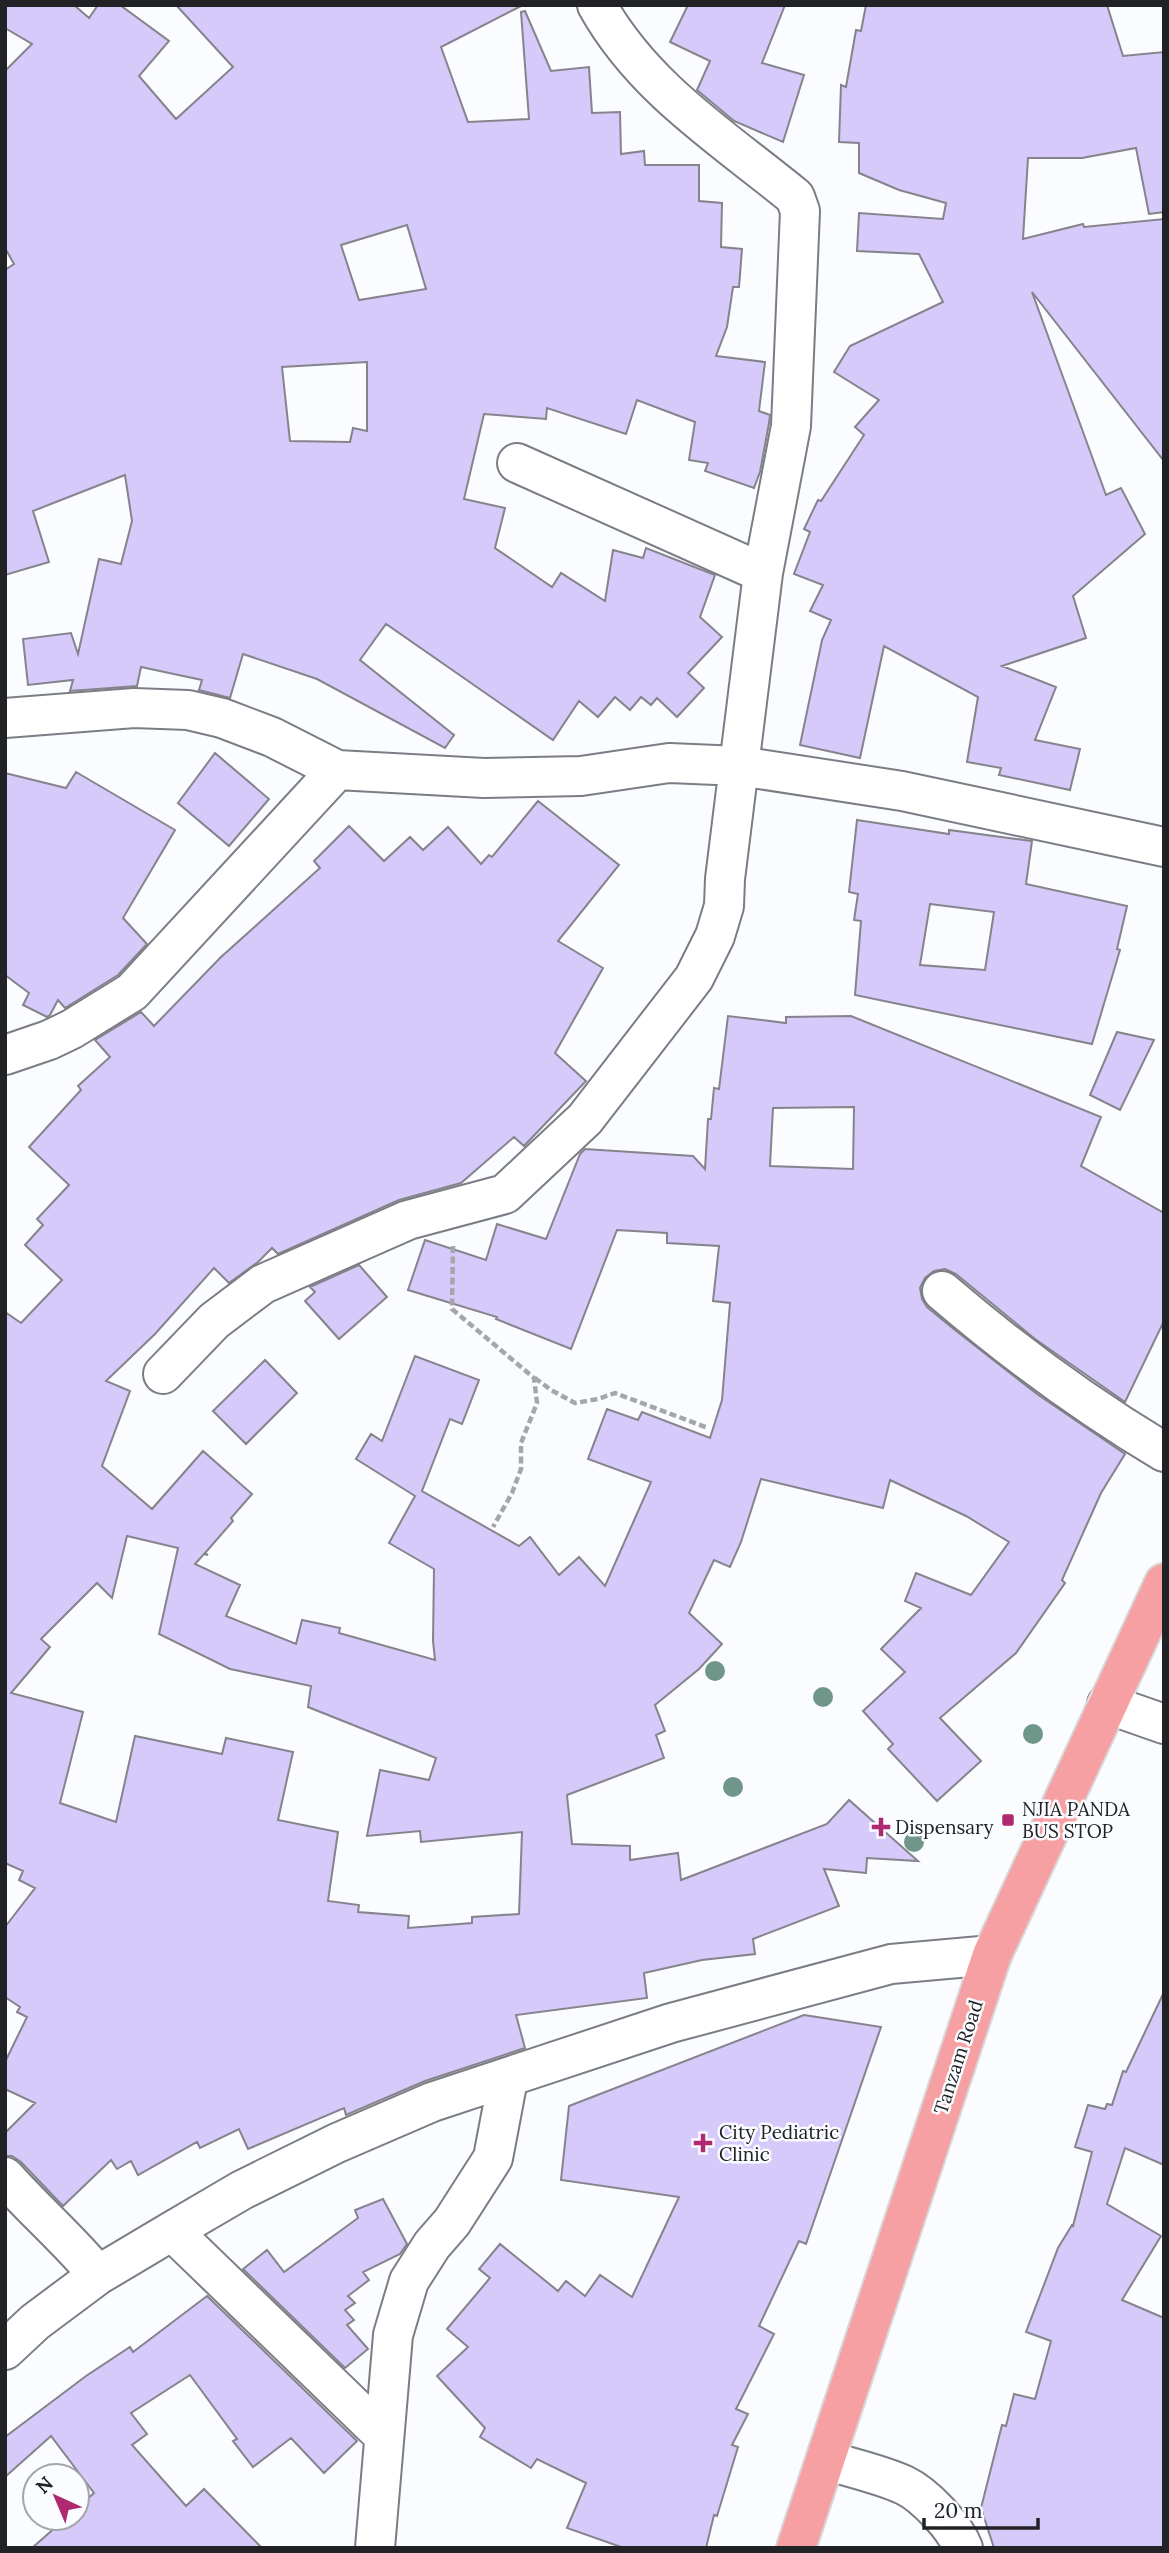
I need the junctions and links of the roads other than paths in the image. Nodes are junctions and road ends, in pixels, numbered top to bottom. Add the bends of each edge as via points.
1 (597, 5) edge
2 (517, 463) dead end
3 (762, 573) junction
4 (5, 718) edge
5 (740, 766) junction
6 (337, 770) junction
7 (1164, 847) edge
8 (5, 1055) edge
9 (942, 1291) dead end
10 (163, 1374) dead end
11 (1164, 1452) edge
12 (1164, 1583) edge
13 (1107, 1704) junction
14 (1164, 1724) edge
15 (992, 1955) junction
16 (508, 2079) junction
17 (5, 2176) edge
18 (172, 2231) junction
19 (98, 2275) junction
20 (5, 2350) edge
21 (384, 2436) junction
22 (826, 2460) junction
23 (375, 2548) edge
24 (796, 2548) edge
25 (963, 2548) edge

1 - 3 street via 628,53 685,111 795,197 800,211 791,426
2 - 3 street
3 - 5 street
4 - 6 street via 134,708 188,710 272,737
5 - 6 street via 669,763 581,776 484,778
5 - 7 street via 902,791
5 - 10 street via 724,906 715,936 694,978 585,1119 505,1194 408,1220 263,1283 214,1321
6 - 8 street via 132,992 49,1041
9 - 11 street via 1076,1396
12 - 13 highway, Tanzam Road
13 - 14 street
13 - 15 highway, Tanzam Road
15 - 16 street via 891,1964 671,2023
15 - 22 highway, Tanzam Road
16 - 18 street via 432,2102 337,2143
16 - 21 street via 493,2158 409,2281 393,2335
17 - 19 street
18 - 19 street
18 - 21 street
19 - 20 street
21 - 23 street
22 - 24 highway, Tanzam Road
22 - 25 street via 906,2486 935,2508

